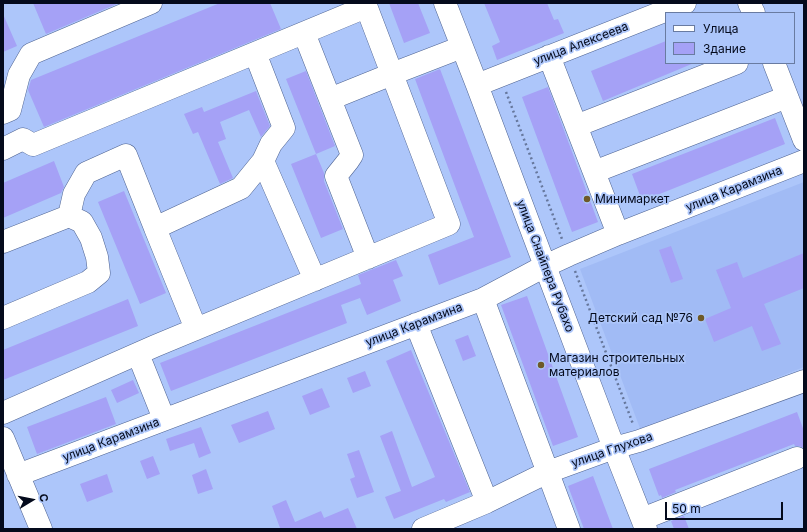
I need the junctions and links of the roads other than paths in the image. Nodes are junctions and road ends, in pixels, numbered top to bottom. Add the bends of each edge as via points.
1 (152, 3) edge
2 (446, 3) edge
3 (685, 3) edge
4 (366, 5) edge
5 (304, 33) junction
6 (462, 47) junction
7 (255, 53) junction
8 (549, 56) junction
9 (734, 64) edge
10 (774, 64) edge
11 (392, 74) junction
12 (477, 84) junction
13 (787, 97) junction
14 (330, 99) junction
15 (3, 113) edge
16 (576, 126) junction
17 (804, 140) edge
18 (3, 149) edge
19 (263, 161) junction
20 (804, 161) edge
21 (594, 172) junction
22 (69, 216) junction
23 (156, 228) junction
24 (618, 234) junction
25 (3, 242) edge
26 (368, 258) junction
27 (545, 266) junction
28 (315, 280) junction
29 (483, 298) junction
30 (3, 318) edge
31 (416, 324) junction
32 (196, 329) junction
33 (138, 354) junction
34 (804, 381) edge
35 (3, 413) edge
36 (164, 420) junction
37 (3, 438) edge
38 (614, 448) junction
39 (797, 458) dead end
40 (548, 472) junction
41 (18, 475) junction
42 (487, 502) junction
43 (644, 524) edge
44 (41, 529) edge
45 (423, 529) edge
46 (569, 529) edge

1 - 15 street via 31,54 19,75 10,110
2 - 6 street, улица Снайпера Рубахо
3 - 8 street, улица Алексеева
4 - 5 street
4 - 11 street
5 - 7 street
5 - 14 street
6 - 11 street
6 - 12 street, улица Снайпера Рубахо
7 - 18 street via 33,146 23,140
7 - 19 street via 284,128 271,144
8 - 12 street, улица Алексеева
8 - 16 street
9 - 16 street
10 - 13 street
11 - 14 street
11 - 26 street via 449,224
12 - 27 street, улица Снайпера Рубахо
13 - 17 street
13 - 21 street
14 - 26 street via 352,155 336,176
16 - 21 street
19 - 23 street via 241,188
19 - 28 street
20 - 24 street, улица Карамзина
21 - 24 street
22 - 23 street via 74,194 86,173 126,155
22 - 25 street
22 - 30 street via 82,222 97,257 99,273 88,282
23 - 32 street
24 - 27 street, улица Карамзина
26 - 28 street
27 - 29 street, улица Карамзина
27 - 38 street, улица Снайпера Рубахо
28 - 32 street
29 - 31 street, улица Карамзина
29 - 40 street
31 - 36 street, улица Карамзина
31 - 42 street
32 - 33 street
33 - 35 street
33 - 36 street
34 - 38 street, улица Глухова
36 - 41 street, улица Карамзина
37 - 41 street
38 - 40 street, улица Глухова
38 - 43 street, улица Снайпера Рубахо
39 - 43 street
40 - 42 street, улица Глухова
40 - 46 street
41 - 44 street
42 - 45 street, улица Глухова

